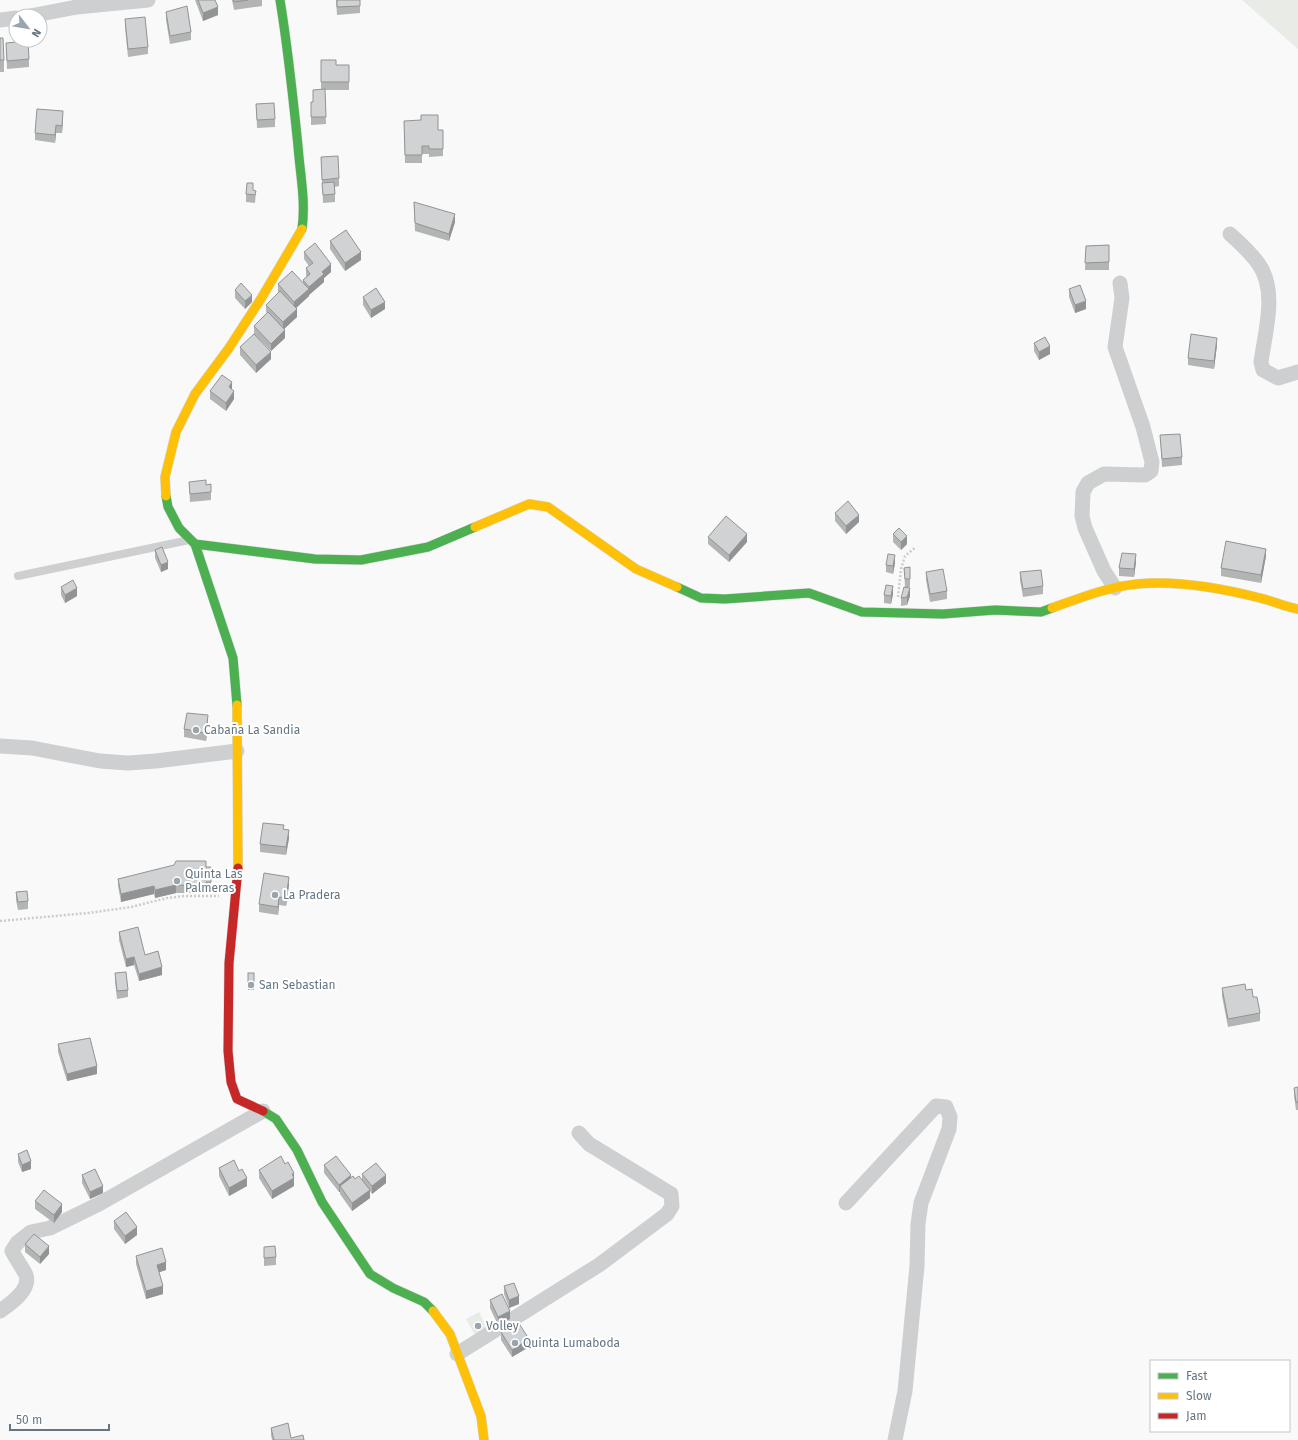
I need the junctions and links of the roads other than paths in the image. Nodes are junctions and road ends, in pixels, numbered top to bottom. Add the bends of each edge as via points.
1 (148, 0) edge
2 (280, 0) edge
3 (48, 13) edge
4 (1230, 234) dead end
5 (1120, 283) dead end
6 (1298, 372) edge
7 (193, 542) junction
8 (18, 576) dead end
9 (1115, 588) junction
10 (1298, 609) edge
11 (0, 746) edge
12 (237, 751) junction
13 (264, 1111) junction
14 (579, 1133) dead end
15 (846, 1203) dead end
16 (0, 1311) edge
17 (457, 1354) junction
18 (484, 1440) edge
19 (895, 1440) edge

1 - 3 street
2 - 7 street via 296,126 303,221 300,234 229,348 195,394 176,432 165,477 165,492 173,518
4 - 6 street via 1258,263 1267,281 1268,308 1261,362 1264,370 1278,378
5 - 9 street via 1122,298 1115,347 1143,427 1152,462 1151,471 1145,475 1104,474 1088,483 1083,492 1082,516 1096,553
7 - 8 lane
7 - 9 street via 315,559 361,560 428,547 529,504 548,507 636,569 701,598 725,599 809,593 862,612 1041,612 1092,592
7 - 12 street via 233,658 237,689
9 - 10 street via 1137,584 1190,584 1261,598
11 - 12 street via 32,748 100,761 128,763
12 - 13 street via 238,877 229,963 228,1051 231,1082 237,1099
13 - 16 street via 99,1204 50,1228 31,1232 17,1243 12,1251 26,1275 27,1282 23,1291
13 - 17 street via 276,1120 297,1150 322,1202 370,1274 424,1302 435,1312 450,1334
14 - 17 street via 589,1144 671,1194 672,1206 667,1214 599,1265
15 - 19 street via 936,1106 946,1107 950,1117 949,1129 921,1203 905,1391
17 - 18 street via 481,1416

